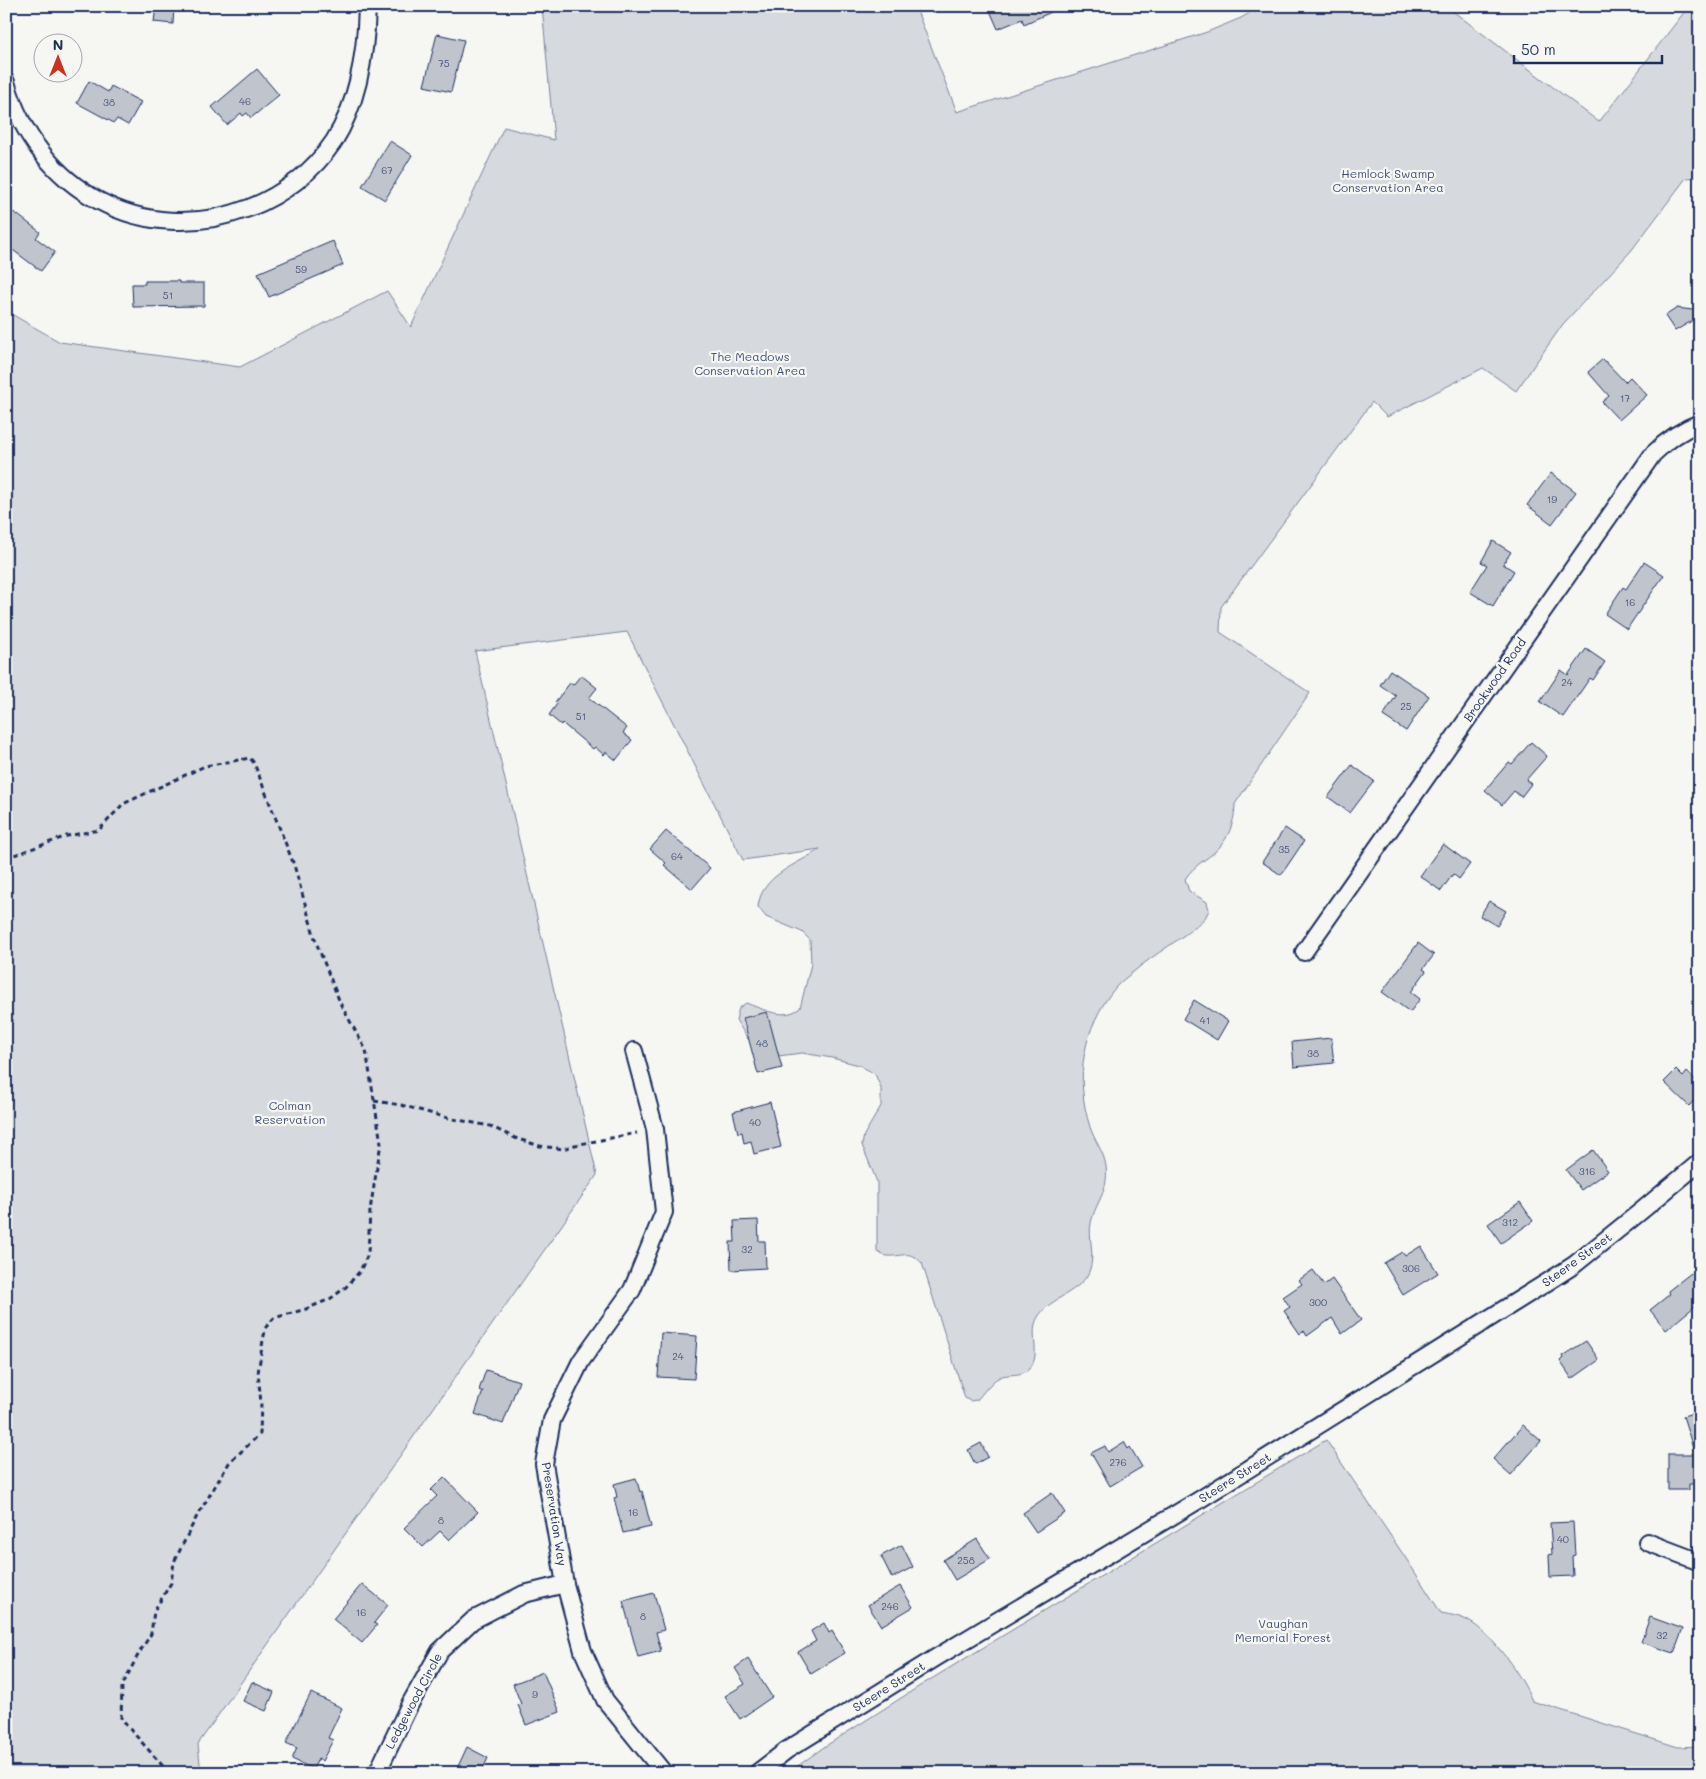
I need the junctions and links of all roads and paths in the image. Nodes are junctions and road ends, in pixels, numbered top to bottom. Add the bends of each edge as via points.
1 (367, 6) edge
2 (6, 82) edge
3 (1700, 423) edge
4 (6, 858) edge
5 (1304, 952) dead end
6 (634, 1051) dead end
7 (374, 1101) junction
8 (655, 1129) junction
9 (1700, 1162) edge
10 (1647, 1542) dead end
11 (1700, 1562) edge
12 (564, 1584) junction
13 (169, 1773) edge
14 (377, 1773) edge
15 (664, 1773) edge
16 (757, 1773) edge

1 - 2 street via 357,87 333,141 307,172 286,188 257,205 219,218 179,221 139,216 84,192 39,152 19,117
3 - 5 street, Brookwood Road via 1679,432 1650,459
4 - 7 path via 67,836 98,830 123,804 206,766 250,758 294,865 316,942 341,1005 366,1050
6 - 8 street, Preservation Way
7 - 8 path via 490,1126 540,1146 563,1149
7 - 13 path via 381,1143 370,1210 368,1254 360,1271 330,1299 274,1318 266,1327 258,1373 260,1434 229,1463 196,1518 174,1562 171,1583 154,1611 151,1634 122,1686 121,1720
8 - 12 street, Preservation Way via 664,1212 632,1290 581,1361 552,1420 544,1464
9 - 16 street, Steere Street via 1574,1265 1199,1500 804,1739
10 - 11 street
12 - 14 street, Ledgewood Circle via 524,1594 472,1620 440,1650
12 - 15 street, Preservation Way via 583,1651 605,1700

